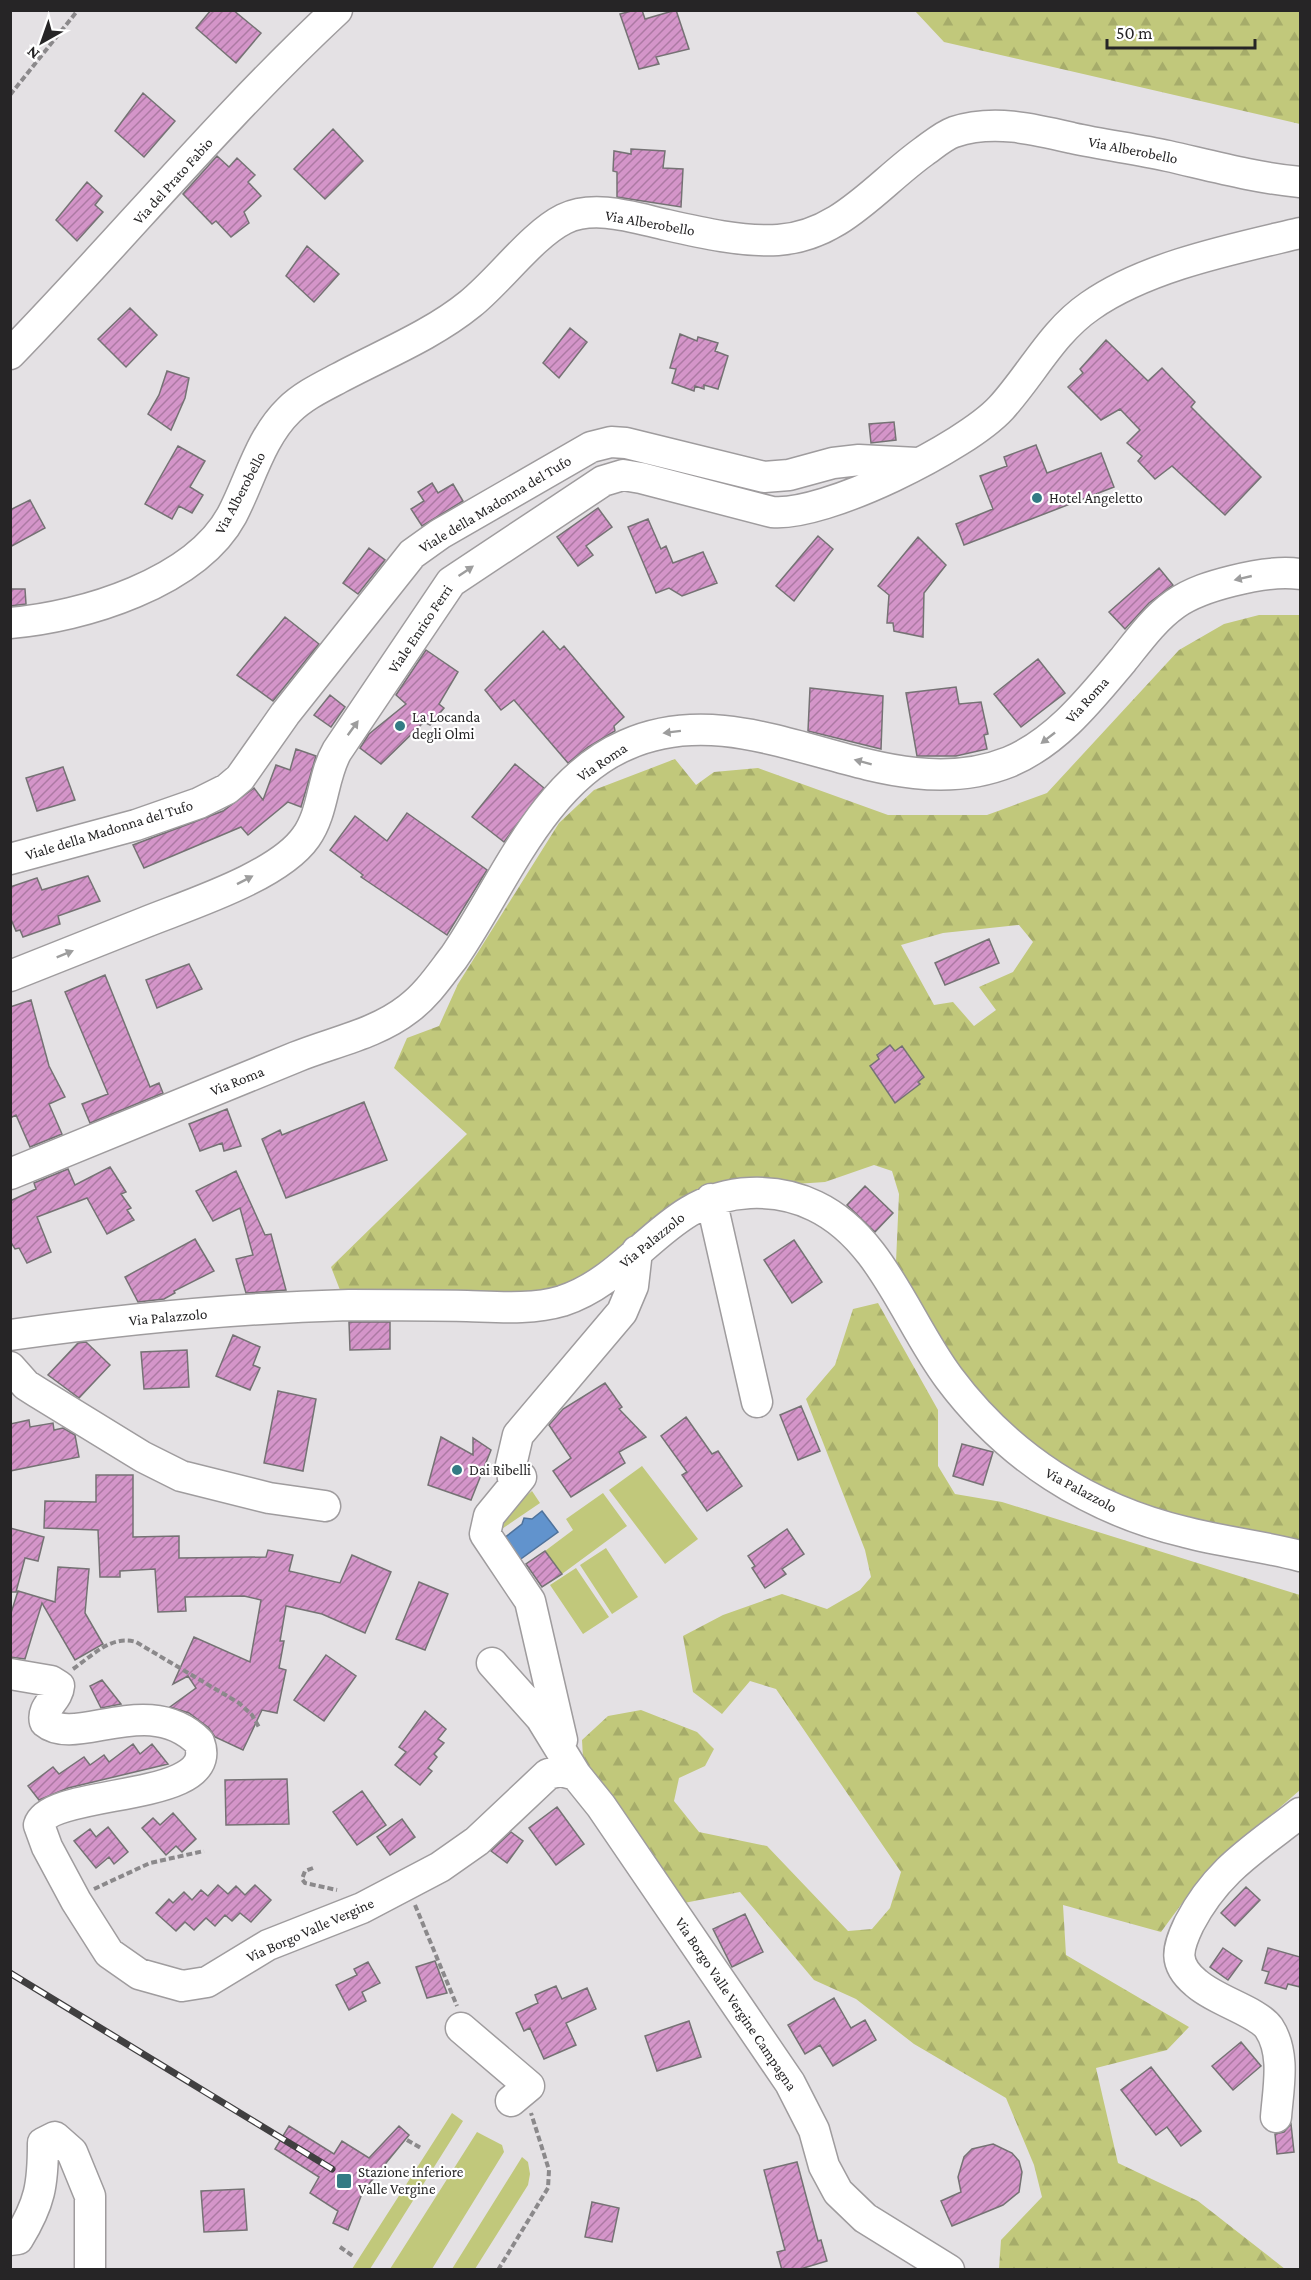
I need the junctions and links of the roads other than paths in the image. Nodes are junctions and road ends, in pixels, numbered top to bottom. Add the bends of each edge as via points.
1 (337, 10) edge
2 (1300, 182) edge
3 (1300, 233) edge
4 (10, 354) edge
5 (917, 463) junction
6 (1300, 574) edge
7 (10, 623) edge
8 (10, 859) edge
9 (10, 976) edge
10 (10, 1174) edge
11 (711, 1199) junction
12 (637, 1251) junction
13 (10, 1335) edge
14 (10, 1367) edge
15 (757, 1402) dead end
16 (326, 1506) dead end
17 (1300, 1556) edge
18 (492, 1664) dead end
19 (10, 1674) edge
20 (570, 1765) junction
21 (1300, 1813) edge
22 (465, 2031) road end
23 (526, 2089) road end
24 (1276, 2117) dead end
25 (10, 2240) edge
26 (90, 2270) edge
27 (950, 2270) edge

1 - 4 street, Via del Prato Fabio via 278,65
2 - 7 street, Via Alberobello via 1053,133 982,126 939,140 900,169 854,212 798,237 753,240 612,214 571,216 539,236 468,306 290,409 269,435 221,533 191,561 169,575 91,608
3 - 5 street, Viale Enrico Ferri via 1158,272 1104,297 1057,335 993,416
5 - 8 street, Viale della Madonna del Tufo via 853,460 764,477 626,443 591,447 412,554 285,714 240,778 227,789 136,825
9 -> 5 street, Viale Enrico Ferri via 222,891 291,852 309,832 337,751 444,590 468,569 603,481 623,475 641,478 763,511 792,513 854,493
6 -> 10 street, Via Roma via 1248,577 1185,598 1153,623 1054,734 1010,761 975,772 942,776 898,772 724,730 662,734 622,746 581,774 550,805 467,937 436,981 408,1009 370,1030
11 - 12 street, Via Palazzolo via 678,1217
11 - 15 street
11 - 17 street, Via Palazzolo via 758,1193 788,1196 818,1207 848,1228 874,1256 921,1339 958,1389 1015,1448 1061,1482 1104,1505 1154,1524
12 - 13 street, Via Palazzolo via 596,1285 547,1304 273,1308 93,1323
12 - 20 street via 633,1286 622,1312 518,1435 511,1465 518,1481 489,1516 486,1534 530,1601
14 - 16 street via 37,1392 174,1473 210,1485
18 - 20 street, Via Borgo Valle Vergine Campagna via 541,1718
19 - 20 street, Via Borgo Valle Vergine via 56,1682 59,1690 44,1718 50,1726 68,1729 158,1720 182,1729 201,1748 194,1769 177,1780 67,1808 41,1820 39,1825 97,1938 123,1965 152,1980 182,1986 207,1982 268,1945 362,1908 406,1885 465,1851 548,1774
20 - 27 street, Via Borgo Valle Vergine Campagna via 784,2073 808,2117 824,2166 838,2193 865,2218
21 - 24 street via 1217,1880 1178,1948 1179,1964 1193,1981 1218,2000 1257,2017 1269,2029 1279,2057
22 - 23 street
25 - 26 street via 18,2239 33,2214 43,2181 43,2143 55,2137 72,2152 90,2196

